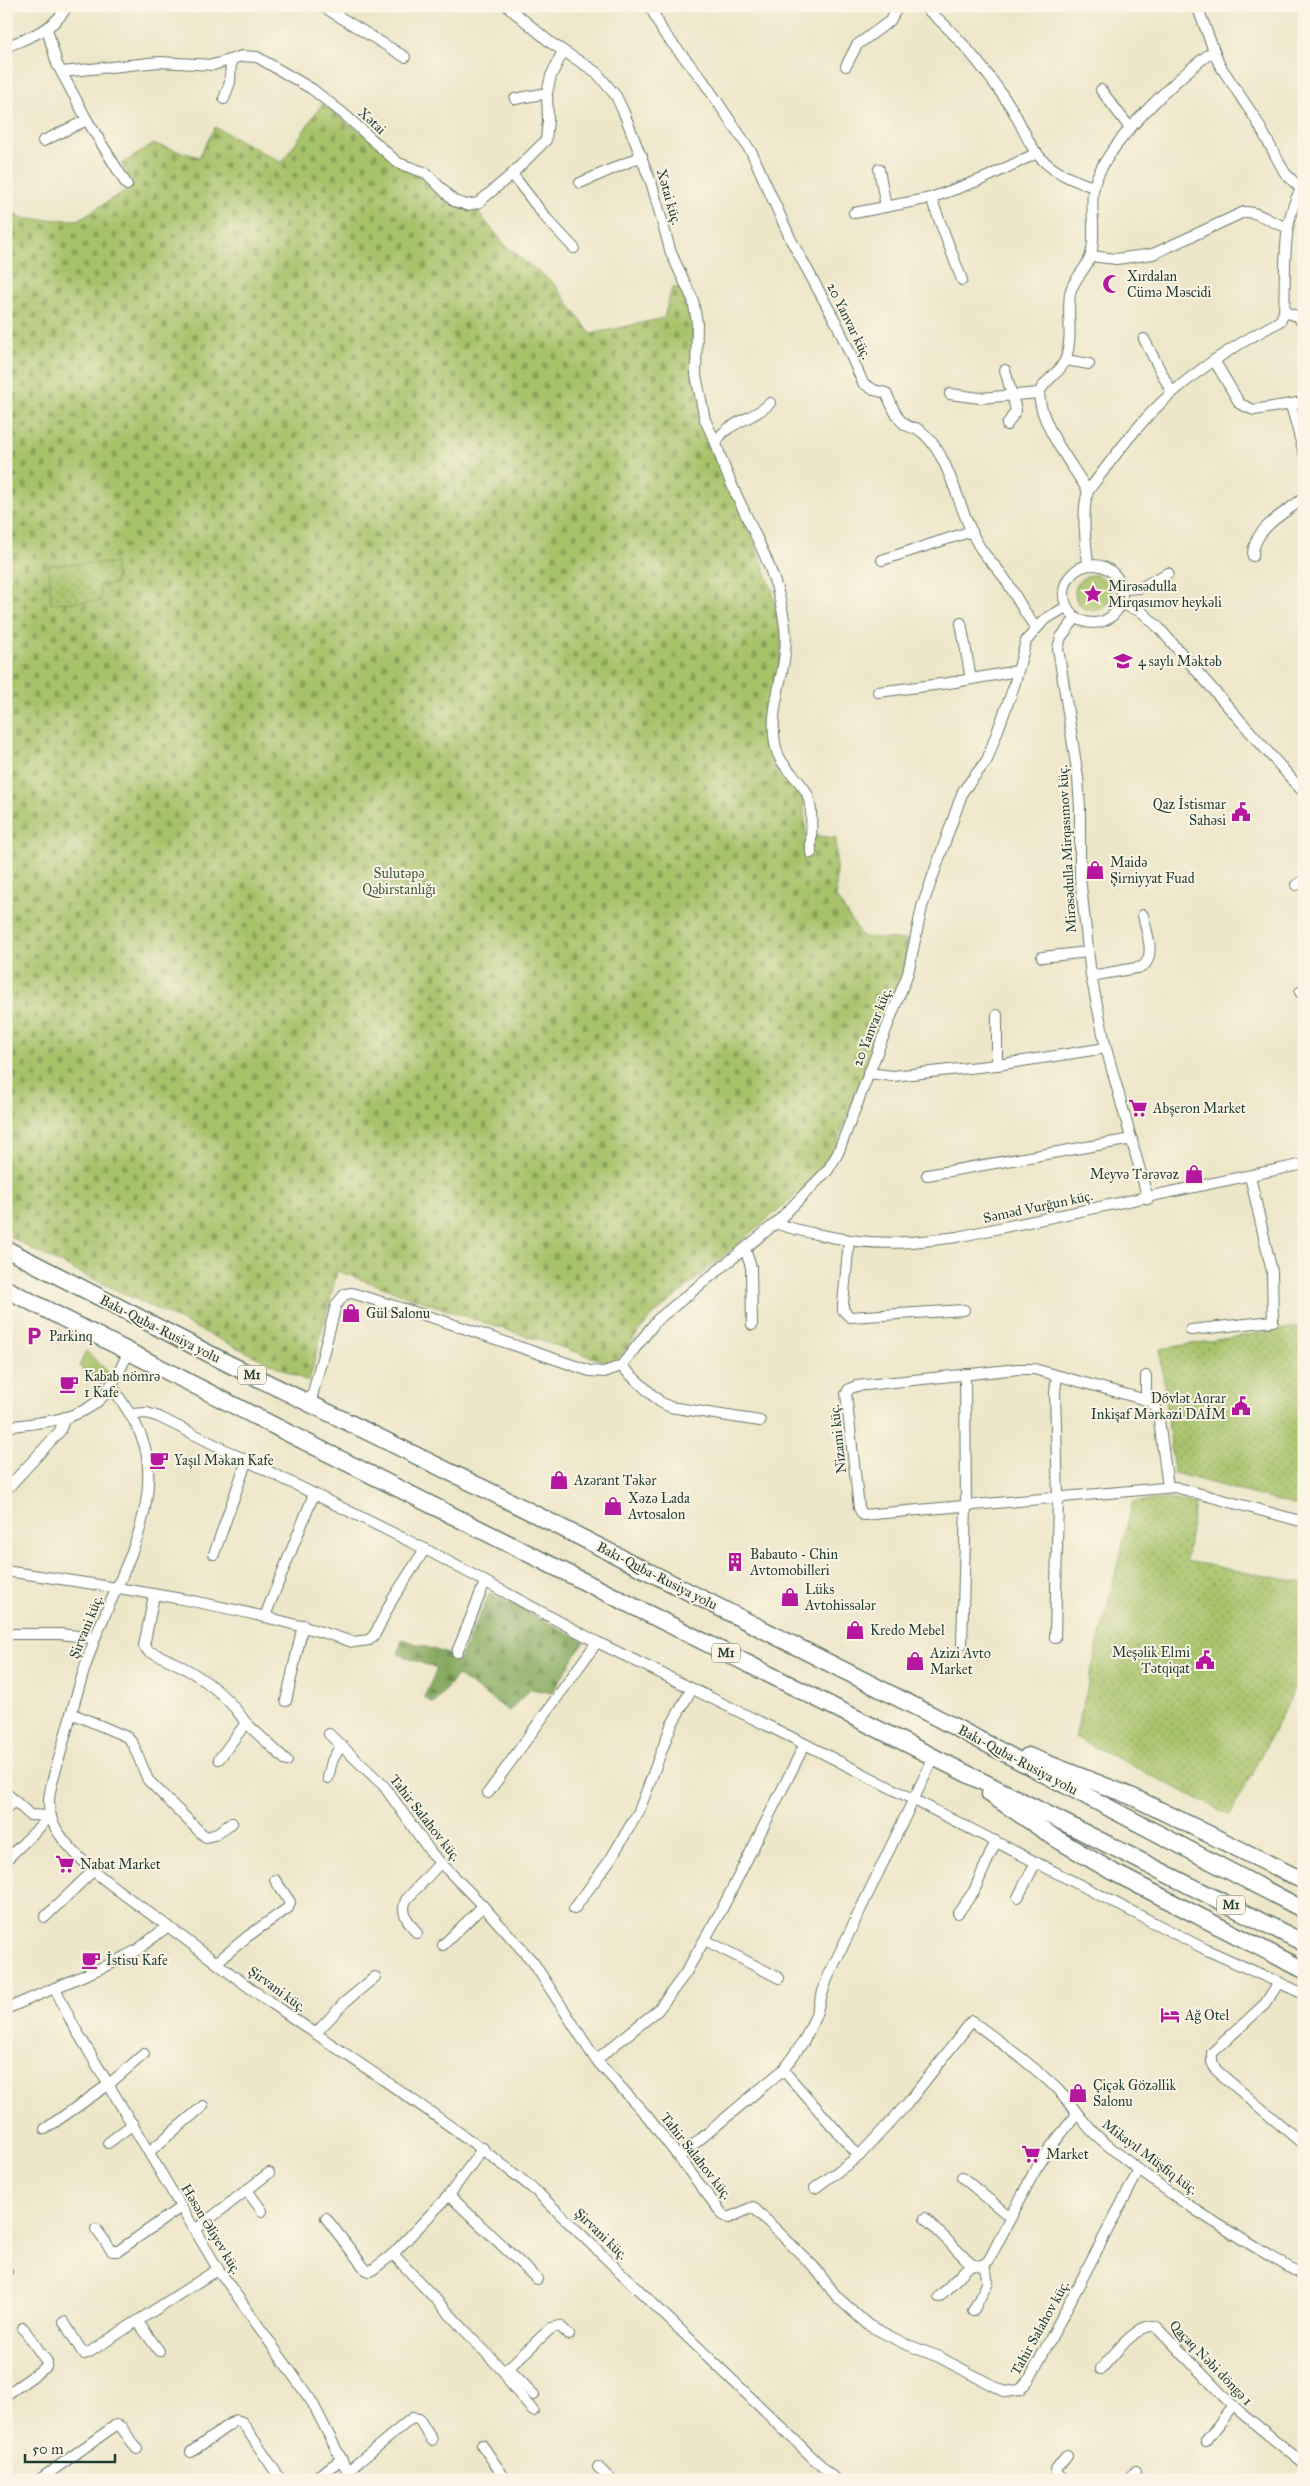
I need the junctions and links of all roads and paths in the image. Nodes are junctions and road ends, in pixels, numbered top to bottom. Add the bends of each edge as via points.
1 (67, 6) edge
2 (322, 6) edge
3 (507, 6) edge
4 (650, 6) edge
5 (898, 6) edge
6 (923, 6) edge
7 (1197, 6) edge
8 (47, 28) junction
9 (6, 47) edge
10 (563, 51) junction
11 (1213, 51) junction
12 (405, 56) dead end
13 (232, 60) junction
14 (846, 66) dead end
15 (62, 72) junction
16 (1101, 90) dead end
17 (547, 93) junction
18 (224, 99) dead end
19 (514, 99) dead end
20 (86, 120) junction
21 (1130, 128) junction
22 (43, 142) dead end
23 (1037, 153) junction
24 (642, 156) junction
25 (879, 169) dead end
26 (512, 174) junction
27 (580, 184) dead end
28 (127, 185) dead end
29 (1094, 187) junction
30 (1303, 189) edge
31 (931, 198) junction
32 (886, 207) junction
33 (854, 213) dead end
34 (1288, 227) junction
35 (574, 248) dead end
36 (1091, 256) junction
37 (962, 280) dead end
38 (1284, 312) junction
39 (1304, 324) edge
40 (1144, 339) dead end
41 (1066, 360) junction
42 (1214, 360) junction
43 (1089, 364) dead end
44 (1005, 370) dead end
45 (1039, 393) junction
46 (1172, 393) junction
47 (950, 394) dead end
48 (1013, 396) junction
49 (1304, 402) edge
50 (770, 403) dead end
51 (1291, 405) junction
52 (1007, 426) dead end
53 (716, 443) junction
54 (1304, 453) edge
55 (1088, 490) junction
56 (1304, 498) edge
57 (972, 531) junction
58 (1253, 556) dead end
59 (882, 560) dead end
60 (1088, 565) junction
61 (1168, 573) dead end
62 (1122, 589) junction
63 (1121, 604) junction
64 (1066, 607) junction
65 (1076, 618) junction
66 (961, 624) dead end
67 (1036, 628) junction
68 (1017, 671) junction
69 (971, 679) junction
70 (878, 692) dead end
71 (1304, 793) edge
72 (811, 853) dead end
73 (1143, 915) dead end
74 (1088, 952) junction
75 (1042, 957) dead end
76 (1091, 976) junction
77 (997, 1015) dead end
78 (1106, 1048) junction
79 (997, 1065) junction
80 (868, 1073) junction
81 (1132, 1140) junction
82 (1303, 1167) edge
83 (927, 1175) dead end
84 (1250, 1176) junction
85 (1148, 1199) junction
86 (776, 1223) junction
87 (849, 1241) junction
88 (6, 1249) edge
89 (744, 1249) junction
90 (6, 1289) edge
91 (964, 1310) dead end
92 (752, 1325) dead end
93 (1191, 1330) dead end
94 (129, 1352) junction
95 (621, 1366) junction
96 (965, 1374) junction
97 (1057, 1376) junction
98 (1146, 1376) dead end
99 (111, 1385) junction
100 (1146, 1400) junction
101 (310, 1404) junction
102 (131, 1414) junction
103 (65, 1417) junction
104 (760, 1421) dead end
105 (6, 1427) edge
106 (247, 1460) junction
107 (1168, 1487) junction
108 (6, 1490) edge
109 (314, 1494) junction
110 (1058, 1498) junction
111 (966, 1505) junction
112 (1304, 1522) edge
113 (425, 1549) junction
114 (214, 1554) dead end
115 (6, 1571) edge
116 (485, 1582) junction
117 (117, 1587) junction
118 (154, 1596) junction
119 (264, 1616) junction
120 (303, 1625) junction
121 (6, 1634) edge
122 (95, 1638) junction
123 (1055, 1638) dead end
124 (597, 1642) junction
125 (962, 1644) dead end
126 (456, 1652) dead end
127 (691, 1690) junction
128 (286, 1701) dead end
129 (71, 1713) junction
130 (246, 1723) junction
131 (951, 1725) junction
132 (329, 1734) dead end
133 (805, 1744) junction
134 (341, 1745) junction
135 (934, 1757) junction
136 (219, 1759) dead end
137 (287, 1761) dead end
138 (328, 1778) dead end
139 (6, 1793) edge
140 (488, 1793) dead end
141 (913, 1799) junction
142 (10, 1805) edge
143 (51, 1816) junction
144 (232, 1822) dead end
145 (996, 1841) junction
146 (6, 1860) edge
147 (1036, 1862) junction
148 (440, 1863) junction
149 (94, 1870) junction
150 (275, 1880) dead end
151 (1304, 1881) edge
152 (1018, 1898) dead end
153 (483, 1906) junction
154 (574, 1909) dead end
155 (1304, 1910) edge
156 (958, 1913) dead end
157 (45, 1917) dead end
158 (168, 1926) junction
159 (417, 1933) dead end
160 (704, 1940) junction
161 (1304, 1943) edge
162 (443, 1945) dead end
163 (217, 1962) junction
164 (1304, 1970) edge
165 (375, 1977) dead end
166 (779, 1978) dead end
167 (1278, 1982) junction
168 (55, 1988) junction
169 (1304, 1994) edge
170 (6, 2009) edge
171 (316, 2033) junction
172 (144, 2054) dead end
173 (596, 2060) junction
174 (783, 2070) junction
175 (108, 2085) junction
176 (203, 2106) dead end
177 (1077, 2114) junction
178 (133, 2124) junction
179 (45, 2129) dead end
180 (108, 2143) dead end
181 (1304, 2145) edge
182 (483, 2148) junction
183 (149, 2152) junction
184 (680, 2156) junction
185 (859, 2156) junction
186 (1139, 2170) junction
187 (270, 2173) dead end
188 (962, 2177) dead end
189 (815, 2188) dead end
190 (247, 2190) junction
191 (449, 2195) junction
192 (181, 2207) junction
193 (262, 2211) dead end
194 (1010, 2217) junction
195 (326, 2218) dead end
196 (925, 2218) dead end
197 (96, 2229) dead end
198 (195, 2230) junction
199 (393, 2254) junction
200 (970, 2264) junction
201 (984, 2265) junction
202 (218, 2269) junction
203 (1304, 2276) edge
204 (538, 2279) dead end
205 (940, 2297) dead end
206 (973, 2311) dead end
207 (64, 2322) dead end
208 (138, 2322) junction
209 (23, 2328) dead end
210 (569, 2335) dead end
211 (159, 2351) dead end
212 (1101, 2369) dead end
213 (506, 2370) junction
214 (6, 2394) edge
215 (534, 2396) dead end
216 (1232, 2406) junction
217 (533, 2411) dead end
218 (432, 2440) dead end
219 (1206, 2441) dead end
220 (482, 2445) dead end
221 (137, 2449) dead end
222 (190, 2452) dead end
223 (1067, 2455) dead end
224 (342, 2459) junction
225 (1304, 2464) edge
226 (598, 2467) dead end
227 (1136, 2471) dead end
228 (350, 2475) edge
229 (39, 2480) edge
230 (281, 2480) edge
231 (312, 2480) edge
232 (506, 2480) edge
233 (611, 2480) edge
234 (836, 2480) edge
235 (1066, 2480) edge
236 (1129, 2480) edge

1 - 8 street via 55,23
2 - 12 street
3 - 10 street, Xətai küç.
4 - 57 street, 20 Yanvar küç. via 663,32 702,79 752,153 791,240 837,324 863,383 886,393 901,422 926,436 949,474
5 - 14 street via 890,21 857,45
6 - 23 street via 956,36 992,80
7 - 11 street
8 - 9 street
8 - 15 street via 54,57
10 - 17 street, Xətai
10 - 24 street, Xətai küç. via 596,72 616,96
11 - 21 street via 1183,74
11 - 30 street via 1285,173
13 - 15 street, Xətai via 213,65 159,62
13 - 18 street
13 - 26 street, Xətai via 242,56 257,57 312,89 398,163 426,173 461,204 478,202
15 - 20 street
16 - 21 street
17 - 19 street
17 - 26 street, Xətai via 546,140
20 - 22 street
20 - 28 street
21 - 29 street
23 - 29 street via 1064,175
23 - 31 street
24 - 27 street
24 - 53 street, Xətai küç. via 671,253 692,300 697,323 696,375 705,420
25 - 32 street
26 - 35 street
29 - 36 street
30 - 34 street via 1290,211
31 - 32 street
31 - 37 street
32 - 33 street
34 - 36 street via 1244,212 1153,254 1116,260
34 - 38 street
36 - 41 street via 1070,293 1070,338
38 - 39 street via 1297,316
38 - 42 street via 1281,320
40 - 46 street
41 - 43 street
41 - 45 street
42 - 46 street
42 - 51 street via 1240,404 1254,410
44 - 48 street
45 - 48 street
45 - 55 street via 1039,406 1045,420
46 - 55 street via 1131,436
47 - 48 street via 980,398
48 - 52 street via 1016,410
49 - 51 street
50 - 53 street via 753,417 725,430
51 - 54 street
53 - 72 street, Xətai küç. via 763,546 780,602 785,648 773,732 781,762 808,796
55 - 60 street via 1084,514
56 - 58 street via 1259,534 1252,546
57 - 59 street
57 - 67 street, 20 Yanvar küç. via 978,545 1007,581
60 - 62 street via 1110,570 1120,581
60 - 64 street via 1074,572 1065,584
61 - 62 street via 1140,588
62 - 63 street
63 - 65 street via 1106,621 1091,623
63 - 71 street via 1142,612 1159,628
64 - 65 street
64 - 67 street, 20 Yanvar küç. via 1050,615
65 - 74 street, Mirəsədulla Mirqasımov küç. via 1061,637 1058,648 1078,776 1080,877
66 - 69 street
67 - 68 street, 20 Yanvar küç. via 1024,646
68 - 69 street
68 - 80 street, 20 Yanvar küç. via 988,760 963,791 922,907 908,973
69 - 70 street
73 - 76 street via 1151,954 1148,963 1142,967
74 - 75 street
74 - 76 street, Mirəsədulla Mirqasımov küç.
76 - 78 street, Mirəsədulla Mirqasımov küç.
77 - 79 street
78 - 79 street
78 - 81 street, Mirəsədulla Mirqasımov küç.
79 - 80 street via 893,1076
80 - 86 street, 20 Yanvar küç. via 834,1162
81 - 83 street
81 - 85 street, Mirəsədulla Mirqasımov küç.
82 - 84 street, Səməd Vurğun küç.
84 - 85 street, Səməd Vurğun küç.
84 - 93 street via 1272,1272 1273,1321
85 - 87 street, Səməd Vurğun küç. via 958,1237 893,1244
86 - 87 street, Səməd Vurğun küç.
86 - 89 street, 20 Yanvar küç.
87 - 91 street via 843,1310 850,1317
88 - 101 highway, Bakı-Quba-Rusiya yolu / M1
89 - 92 street via 750,1267
89 - 95 street, 20 Yanvar küç. via 672,1306
90 - 94 highway, M1
94 - 99 street
94 - 135 highway, M1
95 - 101 street via 596,1372 437,1318 359,1294 345,1294 336,1306
95 - 104 street via 660,1402 670,1407
96 - 97 street, Nizami küç. via 1018,1369
96 - 111 street
96 - 111 street, Nizami küç. via 856,1386 846,1394 859,1508 863,1515
97 - 100 street, Nizami küç.
97 - 110 street
98 - 100 street
99 - 102 street, Şirvani küç.
99 - 103 street via 104,1396 88,1409
100 - 107 street via 1152,1402 1158,1413
101 - 131 highway, Bakı-Quba-Rusiya yolu / M1 via 500,1496
102 - 106 street via 147,1413 159,1417
102 - 117 street, Şirvani küç. via 146,1455 147,1479 139,1530
103 - 105 street
103 - 108 street via 60,1431
106 - 109 street
106 - 114 street
107 - 110 street, Nizami küç.
107 - 112 street, Nizami küç. via 1186,1488
109 - 113 street
109 - 119 street
110 - 111 street, Nizami küç.
110 - 123 street
111 - 125 street
113 - 116 street
113 - 120 street via 369,1640 353,1642
115 - 117 street
116 - 124 street
116 - 126 street
117 - 118 street
117 - 122 street, Şirvani küç.
118 - 119 street
118 - 130 street via 144,1646 208,1683 228,1700
119 - 120 street
120 - 128 street
121 - 122 street
122 - 129 street, Şirvani küç.
124 - 127 street
124 - 140 street
127 - 133 street
127 - 154 street via 671,1726 639,1811 610,1860
129 - 143 street, Şirvani küç. via 49,1796
129 - 144 street via 127,1737 148,1780 201,1834 206,1837 214,1835
130 - 136 street
130 - 137 street
131 - 151 highway via 1133,1798
131 - 155 highway, Bakı-Quba-Rusiya yolu / M1
132 - 134 street, Tahir Salahov küç.
133 - 141 street
133 - 160 street
134 - 138 street via 332,1761
134 - 148 street, Tahir Salahov küç. via 384,1786
135 - 141 street
135 - 161 highway, M1
135 - 164 highway via 1082,1854
139 - 142 street
141 - 145 street
141 - 174 street via 826,1979 804,2041
142 - 143 street via 30,1815
143 - 146 street
143 - 149 street, Şirvani küç. via 73,1850
145 - 147 street
145 - 156 street via 974,1891
147 - 152 street
147 - 167 street via 1207,1950
148 - 153 street, Tahir Salahov küç.
148 - 159 street via 402,1908
149 - 157 street
149 - 158 street, Şirvani küç.
150 - 163 street via 290,1902 288,1908
153 - 162 street
153 - 173 street, Tahir Salahov küç. via 543,1976
158 - 163 street, Şirvani küç.
158 - 168 street via 137,1950
160 - 166 street
160 - 173 street via 685,1974 658,2010
163 - 171 street, Şirvani küç.
165 - 171 street via 345,2002
167 - 169 street
167 - 181 street via 1265,2004 1212,2053 1212,2062 1216,2070
168 - 170 street
168 - 175 street, Həsən Əliyev küç.
171 - 182 street, Şirvani küç.
172 - 175 street
173 - 184 street, Tahir Salahov küç.
174 - 184 street
174 - 185 street
175 - 178 street, Həsən Əliyev küç.
175 - 179 street
176 - 183 street
177 - 185 street, Mikayıl Müşfiq küç. via 1059,2091 972,2021 907,2104
177 - 186 street, Mikayıl Müşfiq küç.
177 - 194 street via 1049,2149
178 - 180 street
178 - 183 street, Həsən Əliyev küç.
182 - 191 street
182 - 234 street, Şirvani küç. via 536,2191
183 - 192 street, Həsən Əliyev küç.
184 - 186 street, Tahir Salahov küç. via 723,2215 729,2218 749,2207 756,2209 814,2268 842,2302 868,2325 1005,2392 1020,2390 1030,2378
185 - 189 street
186 - 203 street, Mikayıl Müşfiq küç. via 1216,2224
187 - 190 street
188 - 194 street
190 - 193 street
190 - 198 street
191 - 199 street
191 - 204 street
192 - 197 street via 118,2251 112,2252
192 - 198 street, Həsən Əliyev küç.
194 - 201 street
195 - 199 street via 366,2270 371,2271
196 - 200 street
198 - 202 street, Həsən Əliyev küç.
199 - 213 street
200 - 201 street
200 - 205 street
201 - 206 street via 988,2282
202 - 208 street
202 - 224 street, Həsən Əliyev küç. via 312,2402
207 - 208 street via 84,2354
208 - 211 street
209 - 214 street via 47,2362 46,2367
210 - 213 street via 560,2326 551,2328
212 - 216 street, Qaçaq Nəbi döngə 1 via 1140,2328 1152,2325
213 - 215 street
213 - 217 street via 511,2384
216 - 219 street
216 - 225 street, Qaçaq Nəbi döngə 1
218 - 228 street via 419,2420 412,2418
220 - 232 street
221 - 229 street via 116,2425
222 - 230 street via 236,2420 242,2422
223 - 235 street via 1056,2469
224 - 228 street, Həsən Əliyev küç.
224 - 231 street
226 - 233 street
227 - 236 street

